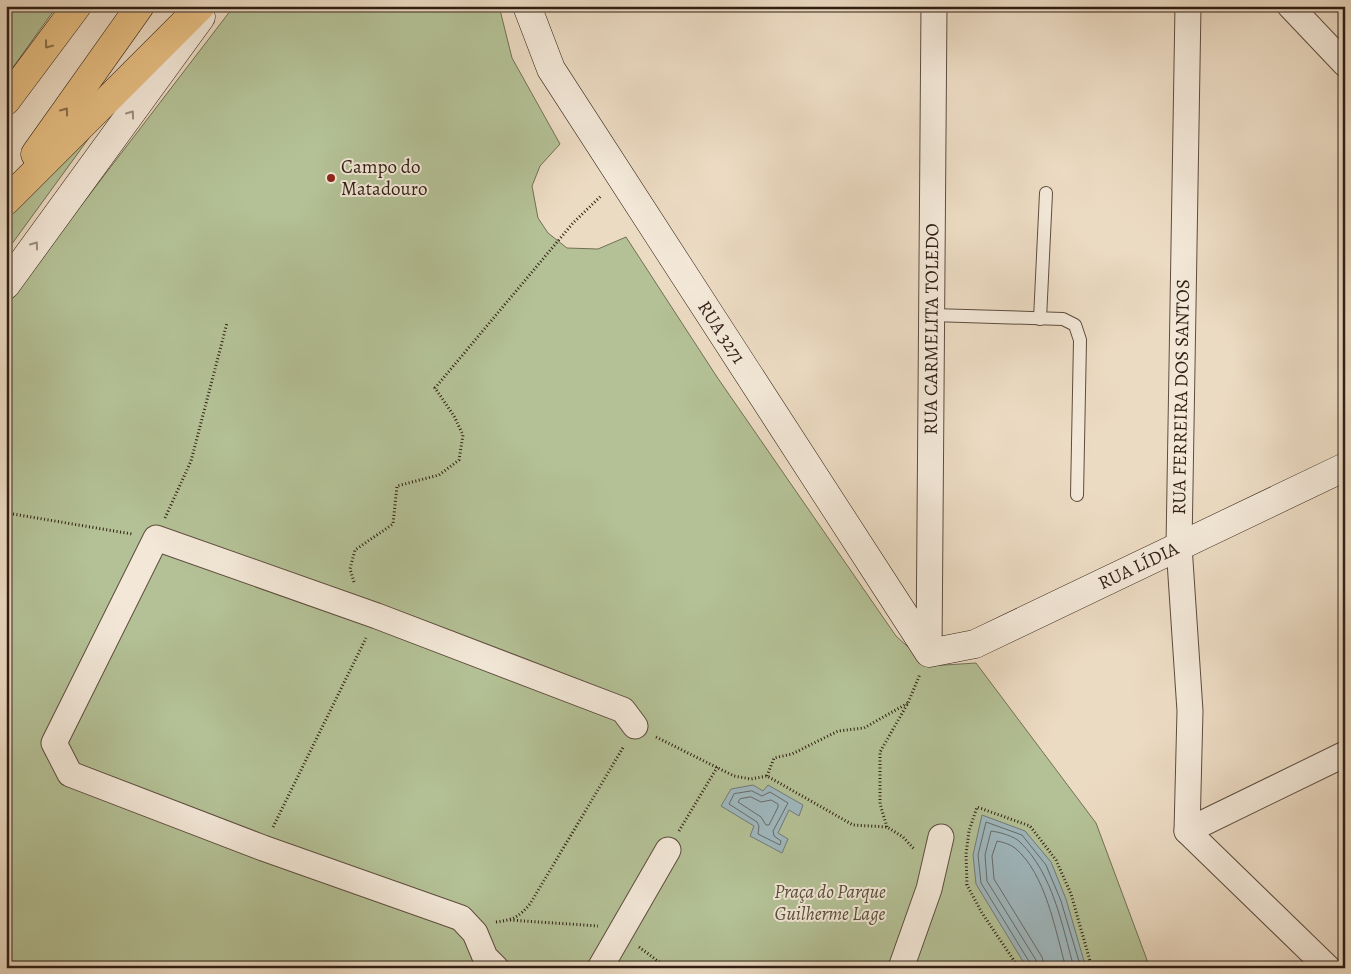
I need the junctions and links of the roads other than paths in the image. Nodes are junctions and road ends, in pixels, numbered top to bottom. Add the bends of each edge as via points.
1 (77, 6) edge
2 (140, 6) edge
3 (201, 6) edge
4 (209, 6) edge
5 (527, 6) edge
6 (934, 6) edge
7 (1188, 6) edge
8 (1290, 6) edge
9 (1345, 64) edge
10 (6, 101) edge
11 (1046, 193) dead end
12 (6, 194) edge
13 (6, 200) edge
14 (6, 285) edge
15 (932, 315) junction
16 (1040, 319) junction
17 (1345, 467) edge
18 (1077, 495) dead end
19 (1179, 546) junction
20 (929, 653) junction
21 (635, 726) road end
22 (1345, 754) edge
23 (1188, 831) junction
24 (940, 837) dead end
25 (668, 850) road end
26 (496, 968) edge
27 (600, 968) edge
28 (901, 968) edge
29 (1328, 968) edge

1 -> 10 highway
12 -> 2 highway
3 - 13 highway
14 -> 4 street
5 - 20 street, RUA 3271 via 551,70
6 - 15 street, RUA CARMELITA TOLEDO
7 - 19 street, RUA FERREIRA DOS SANTOS
8 - 9 street
11 - 16 lane
15 - 16 lane
15 - 20 street, RUA CARMELITA TOLEDO
16 - 18 lane via 1063,319 1075,325 1080,340
17 - 19 street, RUA LÍDIA
19 - 20 street, RUA LÍDIA via 975,644
19 - 23 street, RUA FERREIRA DOS SANTOS via 1190,711
21 - 26 street via 622,710 377,616 156,538 54,744 70,774 263,848 461,918 474,933 485,957
22 - 23 street
23 - 29 street
24 - 28 street via 929,889
25 - 27 street

